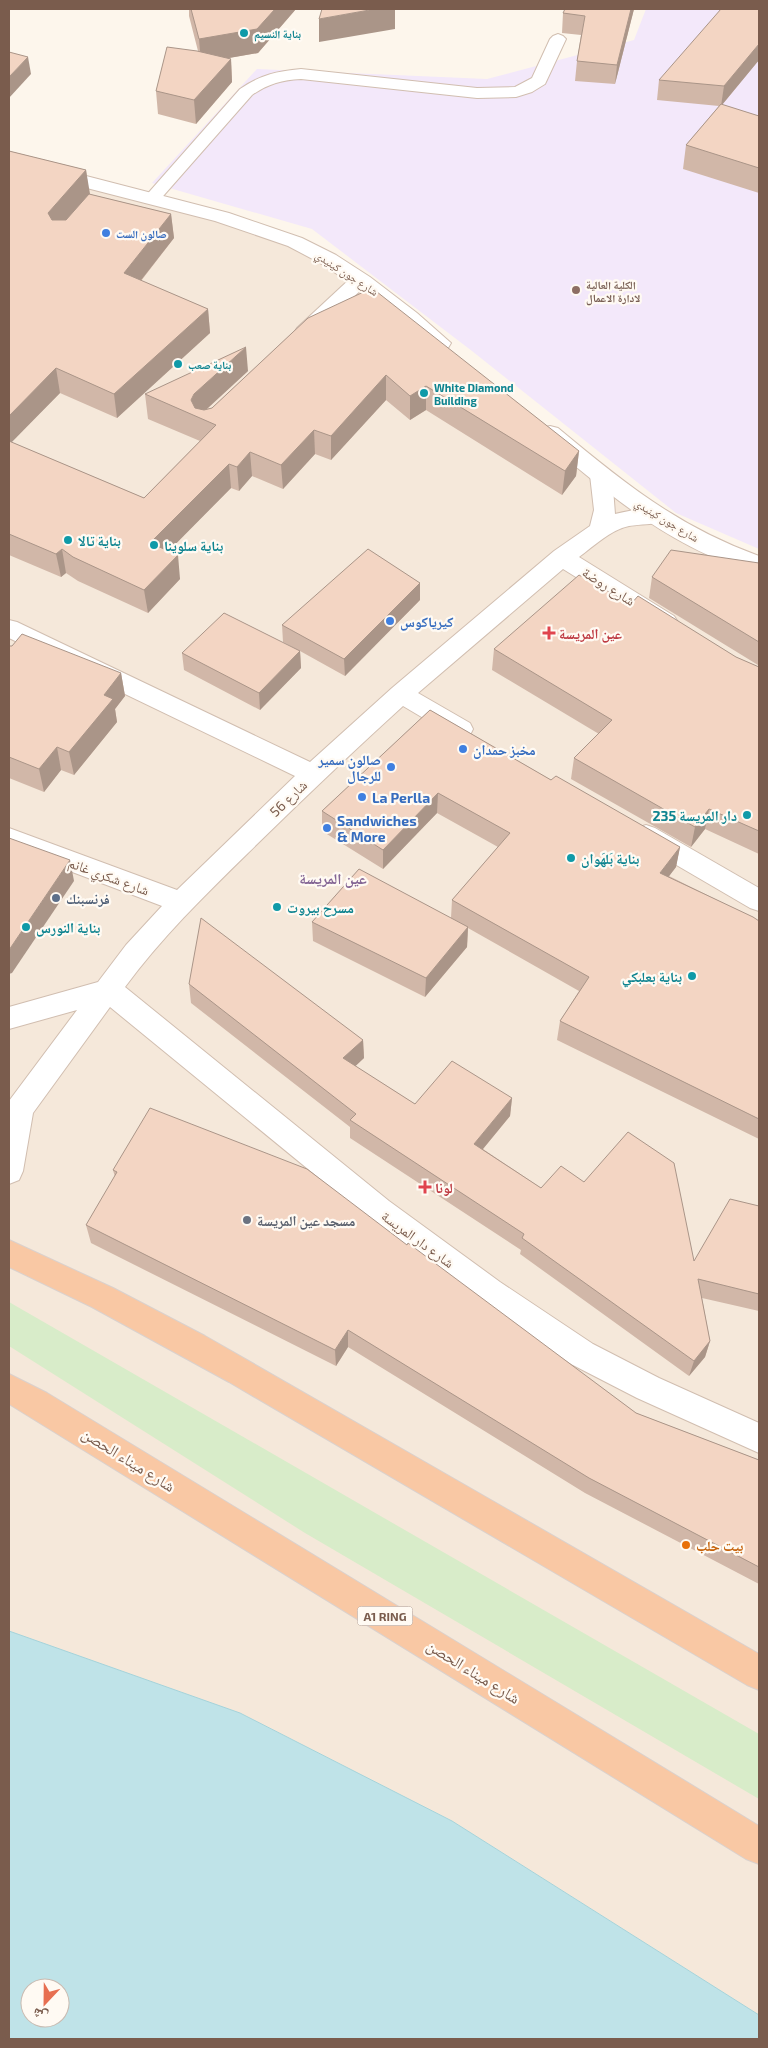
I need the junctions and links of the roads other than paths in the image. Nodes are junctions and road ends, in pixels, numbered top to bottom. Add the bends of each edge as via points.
1 (558, 39) dead end
2 (9, 162) edge
3 (151, 198) junction
4 (360, 280) junction
5 (290, 346) edge
6 (458, 357) edge
7 (533, 419) edge
8 (601, 475) junction
9 (657, 516) junction
10 (601, 529) junction
11 (562, 557) junction
12 (759, 565) edge
13 (9, 628) edge
14 (685, 634) edge
15 (401, 694) junction
16 (478, 738) edge
17 (313, 774) junction
18 (623, 822) edge
19 (9, 838) edge
20 (759, 901) edge
21 (181, 902) junction
22 (109, 990) junction
23 (9, 1018) edge
24 (14, 1114) edge
25 (9, 1171) edge
26 (9, 1253) edge
27 (9, 1388) edge
28 (759, 1438) edge
29 (759, 1673) edge
30 (759, 1846) edge

1 - 3 lane via 538,81 516,92 476,93 314,74 283,76 259,83 246,92
2 - 3 street, شارع جون كينيدي via 101,195
3 - 4 street, شارع جون كينيدي via 272,233 312,251
4 - 5 street
4 - 6 street, شارع جون كينيدي
7 - 8 street, شارع جون كينيدي
8 - 9 street, شارع جون كينيدي
8 - 10 street via 605,510
9 - 10 street, شارع 56 via 619,520
9 - 12 street, شارع جون كينيدي via 704,543
10 - 11 street, شارع 56
11 - 14 street, شارع روضة
11 - 15 street, شارع 56
13 - 17 street via 25,644
15 - 16 street
15 - 17 street, شارع 56
17 - 21 street, شارع 56
18 - 20 street
19 - 21 street, شارع شكري غانم
21 - 22 street, شارع 56 via 135,954
22 - 23 street
22 - 24 street, شارع 56
22 - 28 street, شارع دار المريسة via 379,1210 489,1292 582,1354
24 - 25 street, شارع 56
26 - 29 highway via 109,1301 251,1377
27 - 30 highway, شارع ميناء الحصن / A1 RING

